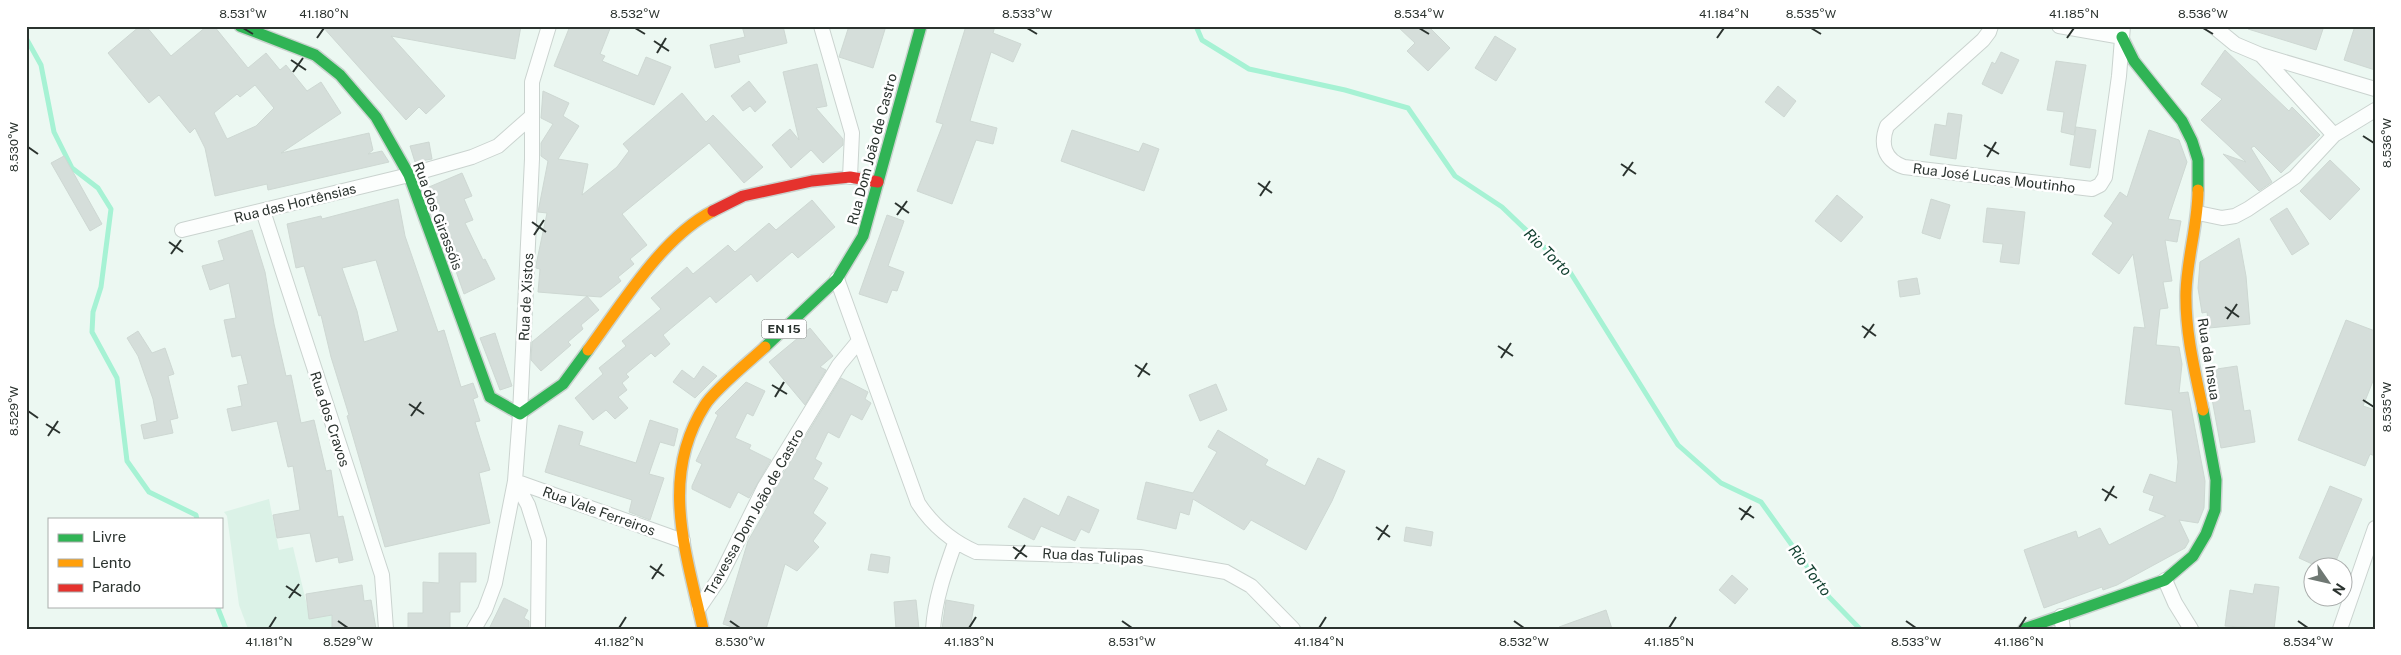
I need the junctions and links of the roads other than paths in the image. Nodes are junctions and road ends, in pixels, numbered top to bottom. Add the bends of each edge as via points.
1 (240, 26) edge
2 (549, 26) edge
3 (820, 26) edge
4 (921, 26) edge
5 (1991, 26) edge
6 (2059, 26) edge
7 (2213, 26) edge
8 (2123, 32) edge
9 (2261, 55) junction
10 (2375, 89) edge
11 (2375, 110) edge
12 (532, 116) junction
13 (2334, 135) junction
14 (409, 175) junction
15 (850, 177) junction
16 (878, 182) junction
17 (263, 211) junction
18 (2198, 213) junction
19 (182, 230) dead end
20 (837, 279) junction
21 (858, 342) junction
22 (520, 414) junction
23 (515, 480) junction
24 (2375, 528) edge
25 (682, 541) junction
26 (956, 543) junction
27 (2165, 580) junction
28 (699, 608) junction
29 (2062, 622) edge
30 (386, 629) edge
31 (474, 629) edge
32 (538, 629) edge
33 (703, 629) edge
34 (933, 629) edge
35 (1293, 629) edge
36 (2024, 629) edge
37 (2191, 629) edge
38 (2340, 629) edge

1 - 14 street, Rua dos Girassóis via 315,56 340,76 376,117
2 - 12 street, Rua de Xistos via 532,82
3 - 15 street via 852,133
4 - 16 street, Rua Dom João de Castro / EN 15
5 - 8 street, Rua José Lucas Moutinho via 1983,40 1887,126 1883,148 1894,163 1904,167 2092,189 2100,185 2106,168
6 - 8 street
7 - 9 street via 2235,44
8 - 18 street, Rua da Insua via 2134,60 2182,121 2192,141 2198,160
9 - 10 street
9 - 13 street
11 - 13 street
12 - 14 street, Rua das Hortênsias via 498,146
12 - 22 street, Rua de Xistos
13 - 18 street via 2296,177 2248,209 2222,218
14 - 17 street, Rua das Hortênsias
14 - 22 street, Rua dos Girassóis via 490,397
15 - 16 street
15 - 22 street via 812,181 743,196 697,218 663,250 563,384
16 - 20 street, Rua Dom João de Castro / EN 15 via 863,236
17 - 19 street, Rua das Hortênsias
17 - 30 street, Rua dos Cravos via 382,575
18 - 27 street, Rua da Insua via 2189,252 2188,333 2216,480 2216,510 2193,556
20 - 21 street, Rua das Tulipas
20 - 25 street, Rua Dom João de Castro / EN 15 via 706,403 690,431 679,472
21 - 26 street, Rua das Tulipas via 918,503 928,518
21 - 28 street, Travessa Dom João de Castro via 839,364 764,488 720,577
22 - 23 street, Rua de Xistos
23 - 25 street, Rua Vale Ferreiros
23 - 31 street, Rua de Xistos via 495,583
23 - 32 street via 528,505 539,540
24 - 38 street
25 - 28 street, Rua Dom João de Castro / EN 15
26 - 34 street via 936,603
26 - 35 street, Rua das Tulipas via 976,552 1140,558 1226,572 1251,586
27 - 29 street, Rua da Insua
27 - 37 street via 2174,603
28 - 33 street, Rua Dom João de Castro / EN 15
29 - 36 street, Rua da Insua

